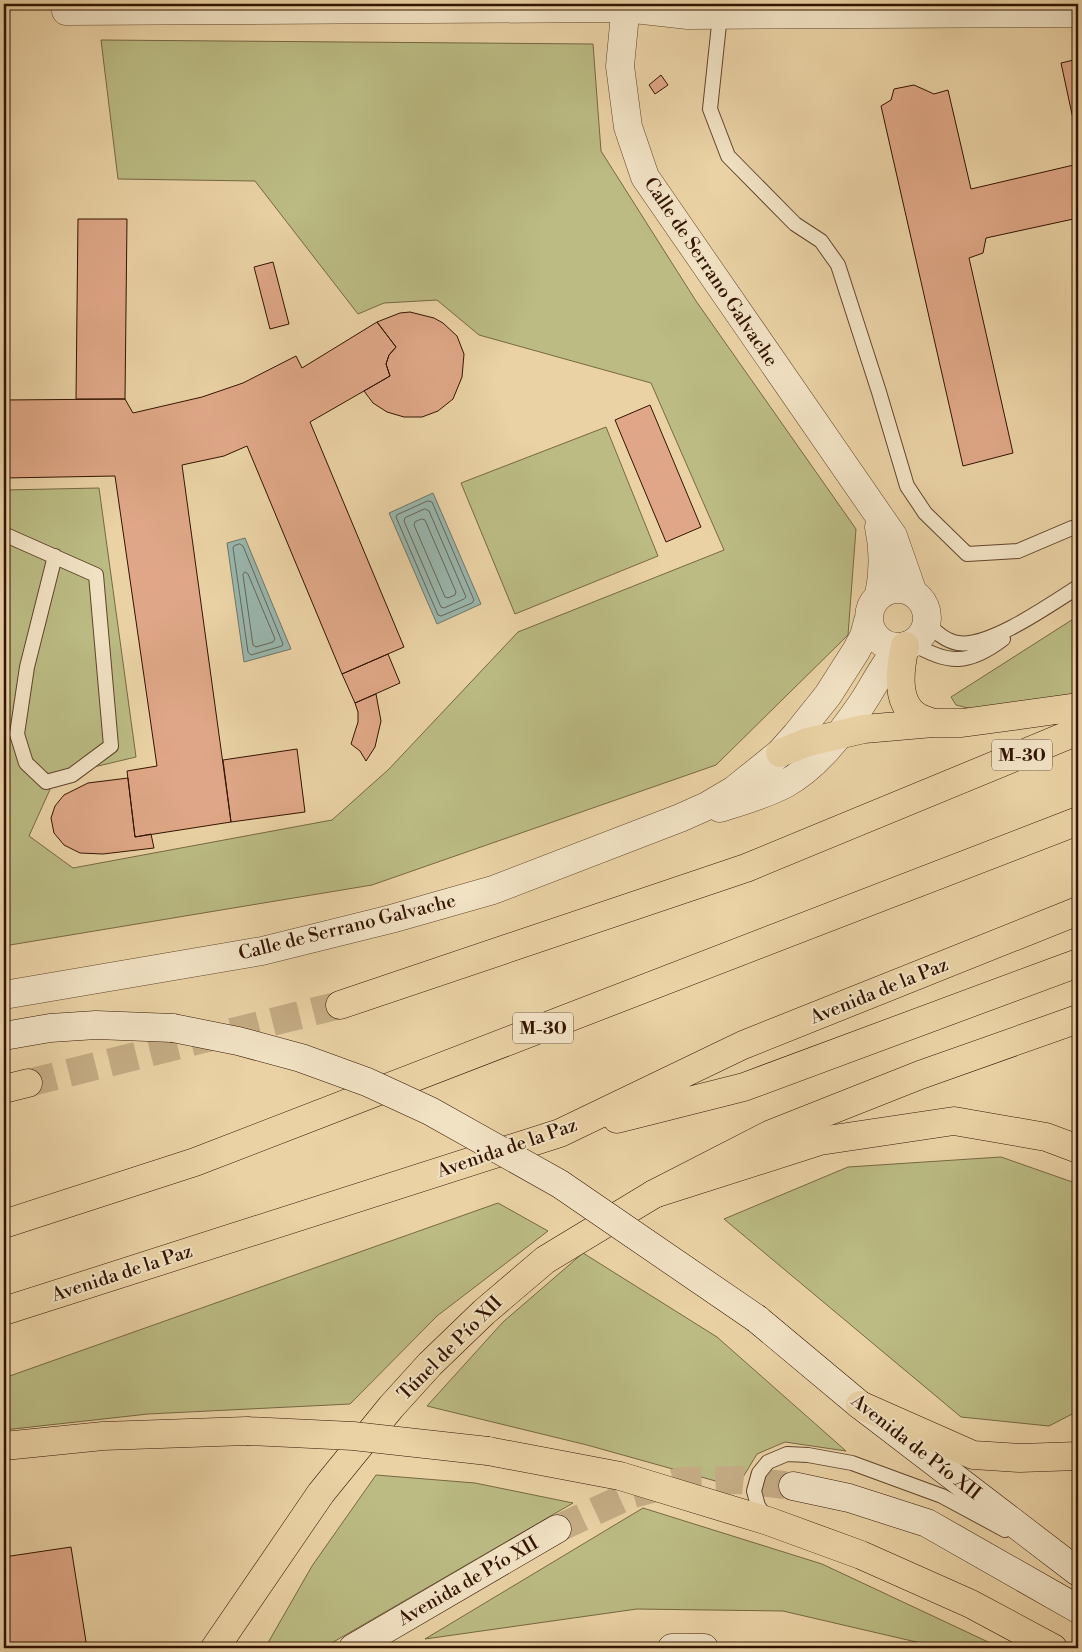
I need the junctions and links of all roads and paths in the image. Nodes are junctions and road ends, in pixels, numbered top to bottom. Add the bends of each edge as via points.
1 (626, 6) edge
2 (66, 12) dead end
3 (1078, 13) edge
4 (720, 15) junction
5 (876, 513) junction
6 (1072, 528) dead end
7 (4, 535) edge
8 (55, 556) junction
9 (1078, 588) edge
10 (913, 593) junction
11 (879, 595) junction
12 (1038, 612) junction
13 (868, 621) junction
14 (911, 640) junction
15 (1078, 707) edge
16 (933, 723) junction
17 (1078, 731) edge
18 (840, 734) junction
19 (780, 753) junction
20 (680, 818) junction
21 (1078, 821) edge
22 (1078, 911) edge
23 (1078, 963) edge
24 (4, 995) edge
25 (340, 1005) tunnel mouth
26 (1078, 1019) edge
27 (4, 1036) edge
28 (560, 1133) junction
29 (1078, 1149) edge
30 (654, 1194) junction
31 (4, 1224) edge
32 (4, 1312) edge
33 (860, 1405) junction
34 (4, 1446) edge
35 (1078, 1456) edge
36 (793, 1486) tunnel mouth
37 (768, 1521) junction
38 (557, 1529) tunnel mouth
39 (286, 1544) junction
40 (1070, 1566) edge
41 (1078, 1609) edge
42 (215, 1648) edge
43 (233, 1648) edge
44 (353, 1648) edge
45 (672, 1648) edge
46 (704, 1648) edge
47 (1053, 1648) edge

1 - 2 street
1 - 4 street via 688,15
1 - 5 street, Calle de Serrano Galvache via 620,66 628,127 645,177
3 - 4 street
4 - 6 lane via 710,109 728,156 796,224 821,241 838,265 907,486 925,513 967,554 1018,551
5 - 10 street, Calle de Serrano Galvache via 893,536
5 - 11 street, Calle de Serrano Galvache via 883,552
7 - 8 lane
8 - 8 lane via 96,575 111,746 72,776 46,782 26,764 17,734 27,667
9 - 12 lane
10 - 11 street via 896,588
10 - 14 street via 920,598 927,614
11 - 13 street via 869,611
12 - 14 lane via 979,642 958,643 940,636
12 - 14 lane via 994,646 974,657 954,660 935,655
13 - 14 street via 870,630 890,646
13 - 19 street, Calle de Serrano Galvache via 856,651 828,695
14 - 16 main road via 900,674 903,691 908,707 917,716
14 - 18 street, Calle de Serrano Galvache via 890,656
15 - 16 main road via 962,723
16 - 18 main road
17 - 25 main road, M-30 via 746,868
18 - 19 main road
18 - 20 street, Calle de Serrano Galvache via 804,771 785,784 758,796
19 - 20 street, Calle de Serrano Galvache via 734,790
20 - 24 street, Calle de Serrano Galvache via 493,890 391,919 262,951
21 - 31 main road, M-30 via 195,1162
22 - 28 main road, Avenida de la Paz via 744,1045
23 - 28 main road via 744,1087
26 - 30 main road via 920,1075 771,1134
27 - 33 street, Avenida de Pío XII, bridge via 96,1024 174,1028 301,1058 367,1082 430,1111 560,1184 757,1319
28 - 32 main road, Avenida de la Paz
29 - 30 main road via 1046,1137 954,1121 820,1141
30 - 39 main road, Túnel de Pío XII via 545,1260 484,1312 390,1407 321,1493
33 - 35 main road via 972,1454 1020,1458
33 - 40 street, Avenida de Pío XII
34 - 37 main road, bridge via 103,1436 247,1431 353,1436 488,1451 620,1476
36 - 41 street via 848,1498 927,1523
37 - 40 lane via 758,1506 754,1491 759,1473 768,1462 787,1454 808,1455 852,1463 942,1496
37 - 47 main road via 870,1558 971,1604
38 - 44 street, Avenida de Pío XII
39 - 42 main road
39 - 43 main road
45 - 46 street

